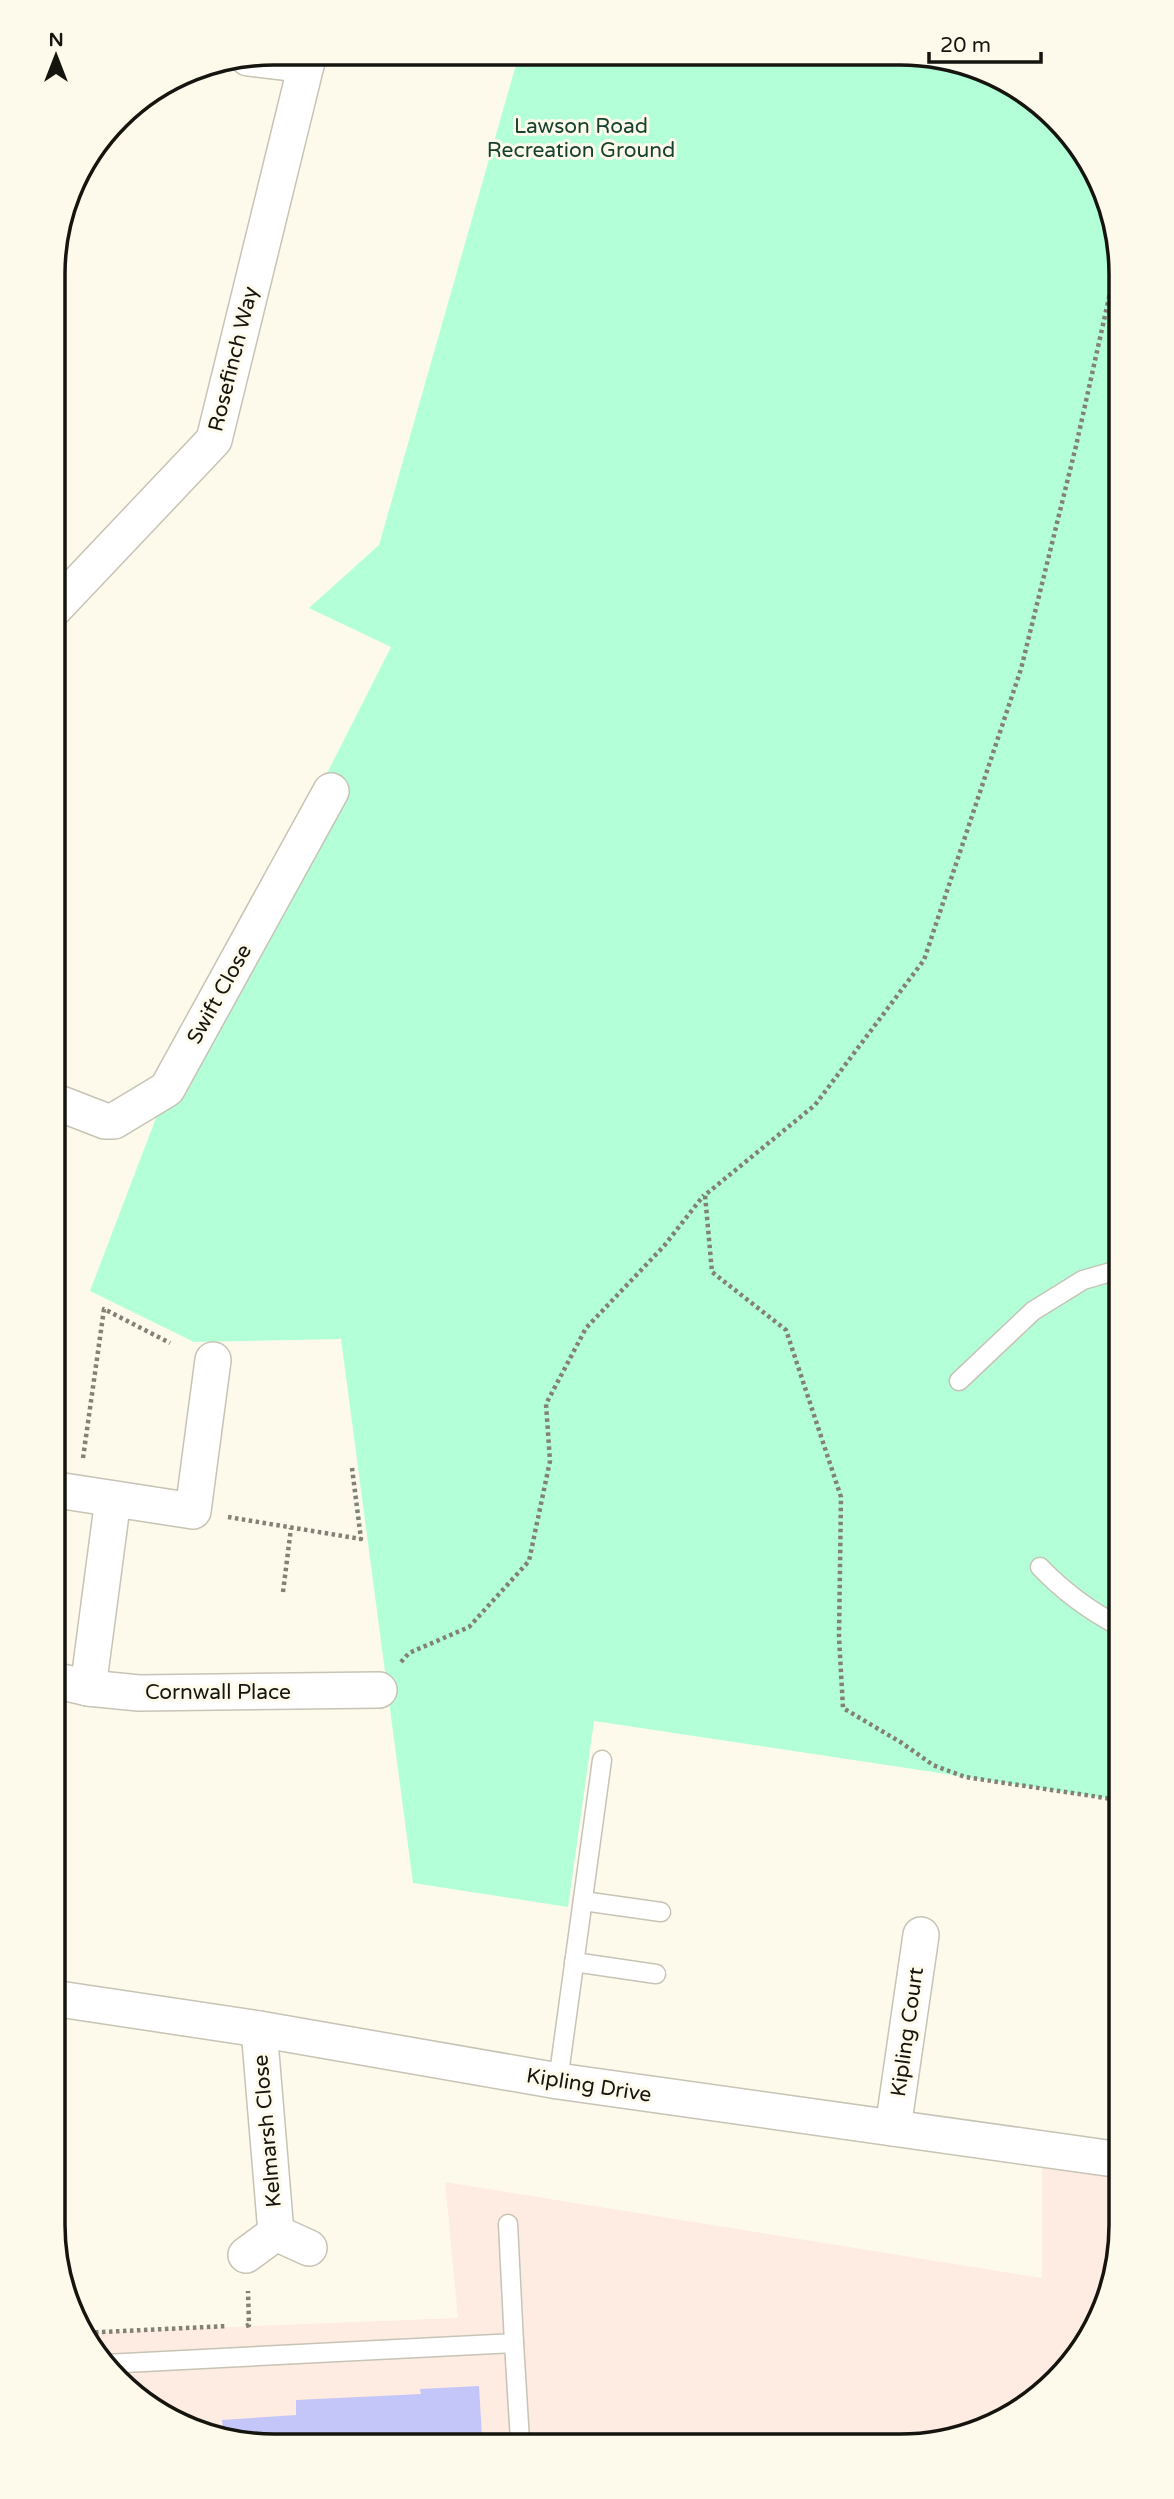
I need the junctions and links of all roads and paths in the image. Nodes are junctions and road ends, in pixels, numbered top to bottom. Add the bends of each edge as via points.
1 (306, 65) edge
2 (1109, 298) edge
3 (65, 597) edge
4 (331, 791) dead end
5 (65, 1105) edge
6 (705, 1195) junction
7 (1109, 1273) edge
8 (170, 1343) dead end
9 (213, 1360) dead end
10 (959, 1381) dead end
11 (352, 1468) dead end
12 (67, 1492) edge
13 (113, 1499) junction
14 (193, 1511) junction
15 (291, 1528) junction
16 (1040, 1567) dead end
17 (283, 1592) dead end
18 (1109, 1621) edge
19 (73, 1685) edge
20 (379, 1690) joint
21 (602, 1760) dead end
22 (1109, 1799) edge
23 (583, 1901) junction
24 (661, 1912) dead end
25 (921, 1935) dead end
26 (574, 1962) junction
27 (656, 1974) dead end
28 (65, 2000) edge
29 (259, 2029) junction
30 (558, 2081) junction
31 (893, 2128) junction
32 (1109, 2158) edge
33 (508, 2224) dead end
34 (275, 2233) junction
35 (309, 2248) dead end
36 (246, 2255) joint
37 (95, 2332) edge
38 (514, 2343) junction
39 (117, 2363) edge
40 (520, 2434) edge

1 - 3 street, Rosefinch Way via 214,440
2 - 6 path via 1021,669 924,960 815,1105
4 - 5 street, Swift Close via 167,1089 114,1121
6 - 20 path via 586,1328 546,1404 550,1461 529,1561 468,1627 409,1653
6 - 22 path via 712,1272 786,1330 841,1497 843,1708 933,1765 965,1777
7 - 10 lane via 1083,1280 1033,1311
8 - 12 path via 104,1309
9 - 14 street
11 - 15 path via 360,1539
12 - 13 street
13 - 14 street
13 - 19 street
14 - 15 path
15 - 17 path
16 - 18 lane via 1059,1588
19 - 20 street, Cornwall Place via 139,1693
21 - 23 lane
23 - 24 lane
23 - 26 lane
25 - 31 street, Kipling Court
26 - 27 lane
26 - 30 lane
28 - 29 street, Kipling Drive
29 - 30 street, Kipling Drive
29 - 34 street, Kelmarsh Close
30 - 31 street, Kipling Drive
31 - 32 street, Kipling Drive
33 - 38 lane
34 - 35 street, Kelmarsh Close
34 - 36 street, Kelmarsh Close
36 - 37 path via 249,2325
38 - 39 lane
38 - 40 lane

